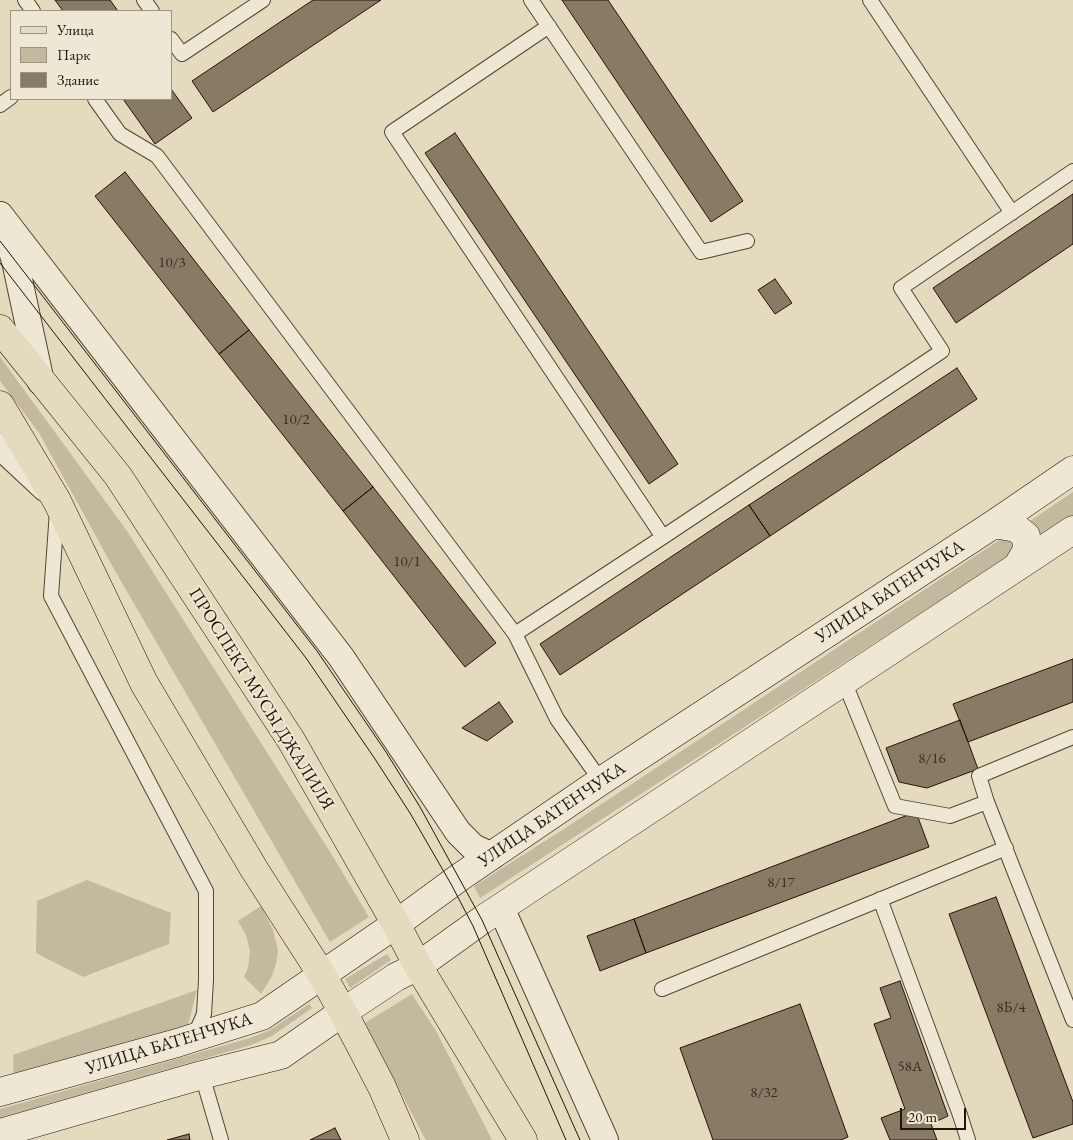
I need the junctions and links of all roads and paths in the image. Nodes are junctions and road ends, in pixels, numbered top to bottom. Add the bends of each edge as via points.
1 (263, 0) edge
2 (531, 0) edge
3 (870, 0) edge
4 (549, 26) junction
5 (172, 40) edge
6 (96, 100) edge
7 (1073, 171) edge
8 (1012, 212) junction
9 (0, 215) edge
10 (747, 242) dead end
11 (0, 329) edge
12 (42, 382) junction
13 (0, 405) edge
14 (0, 446) edge
15 (1073, 470) edge
16 (57, 501) junction
17 (994, 524) junction
18 (1073, 530) edge
19 (663, 537) junction
20 (1017, 567) junction
21 (515, 634) junction
22 (844, 681) junction
23 (1073, 737) edge
24 (602, 781) junction
25 (988, 802) junction
26 (1006, 848) junction
27 (492, 856) junction
28 (880, 899) junction
29 (501, 908) junction
30 (396, 924) junction
31 (418, 966) junction
32 (322, 975) junction
33 (662, 988) dead end
34 (343, 1012) junction
35 (1073, 1020) edge
36 (194, 1038) junction
37 (202, 1075) junction
38 (0, 1092) edge
39 (0, 1133) edge
40 (221, 1140) edge
41 (405, 1140) edge
42 (523, 1140) edge
43 (605, 1140) edge
44 (968, 1140) edge

1 - 5 lane via 182,54
2 - 4 lane
3 - 8 lane
4 - 10 lane via 700,252
4 - 19 lane via 392,132
6 - 21 lane via 120,134 157,156
7 - 8 lane
8 - 19 lane via 901,288 942,351
9 - 12 street via 15,261
9 - 27 street via 341,657 458,832 473,847
11 - 12 main road, ПРОСПЕКТ МУСЫ ДЖАЛИЛЯ
12 - 30 main road, ПРОСПЕКТ МУСЫ ДЖАЛИЛЯ via 118,476 291,740
13 - 16 main road
14 - 16 street
15 - 17 main road, УЛИЦА БАТЕНЧУКА
16 - 32 main road via 144,683 254,869
16 - 36 lane via 51,596 206,891 204,1014
17 - 20 main road via 1016,528 1026,536 1027,550
17 - 24 main road, УЛИЦА БАТЕНЧУКА
18 - 20 main road, УЛИЦА БАТЕНЧУКА
19 - 21 lane
20 - 22 main road, УЛИЦА БАТЕНЧУКА
21 - 24 lane via 556,719
22 - 25 lane via 896,806 950,816
22 - 29 main road, УЛИЦА БАТЕНЧУКА
23 - 25 lane via 979,776
24 - 27 main road, УЛИЦА БАТЕНЧУКА
25 - 26 lane
26 - 28 lane
26 - 35 lane
27 - 30 main road, УЛИЦА БАТЕНЧУКА
28 - 33 lane
28 - 44 lane
29 - 31 main road, УЛИЦА БАТЕНЧУКА
29 - 43 street
30 - 31 main road, ПРОСПЕКТ МУСЫ ДЖАЛИЛЯ
30 - 32 main road, УЛИЦА БАТЕНЧУКА
31 - 34 main road, УЛИЦА БАТЕНЧУКА
31 - 42 main road, ПРОСПЕКТ МУСЫ ДЖАЛИЛЯ
32 - 34 main road
32 - 36 main road, УЛИЦА БАТЕНЧУКА via 262,1016
34 - 37 main road, УЛИЦА БАТЕНЧУКА via 281,1056
34 - 41 main road
36 - 38 main road, УЛИЦА БАТЕНЧУКА
37 - 39 main road, УЛИЦА БАТЕНЧУКА
37 - 40 lane

